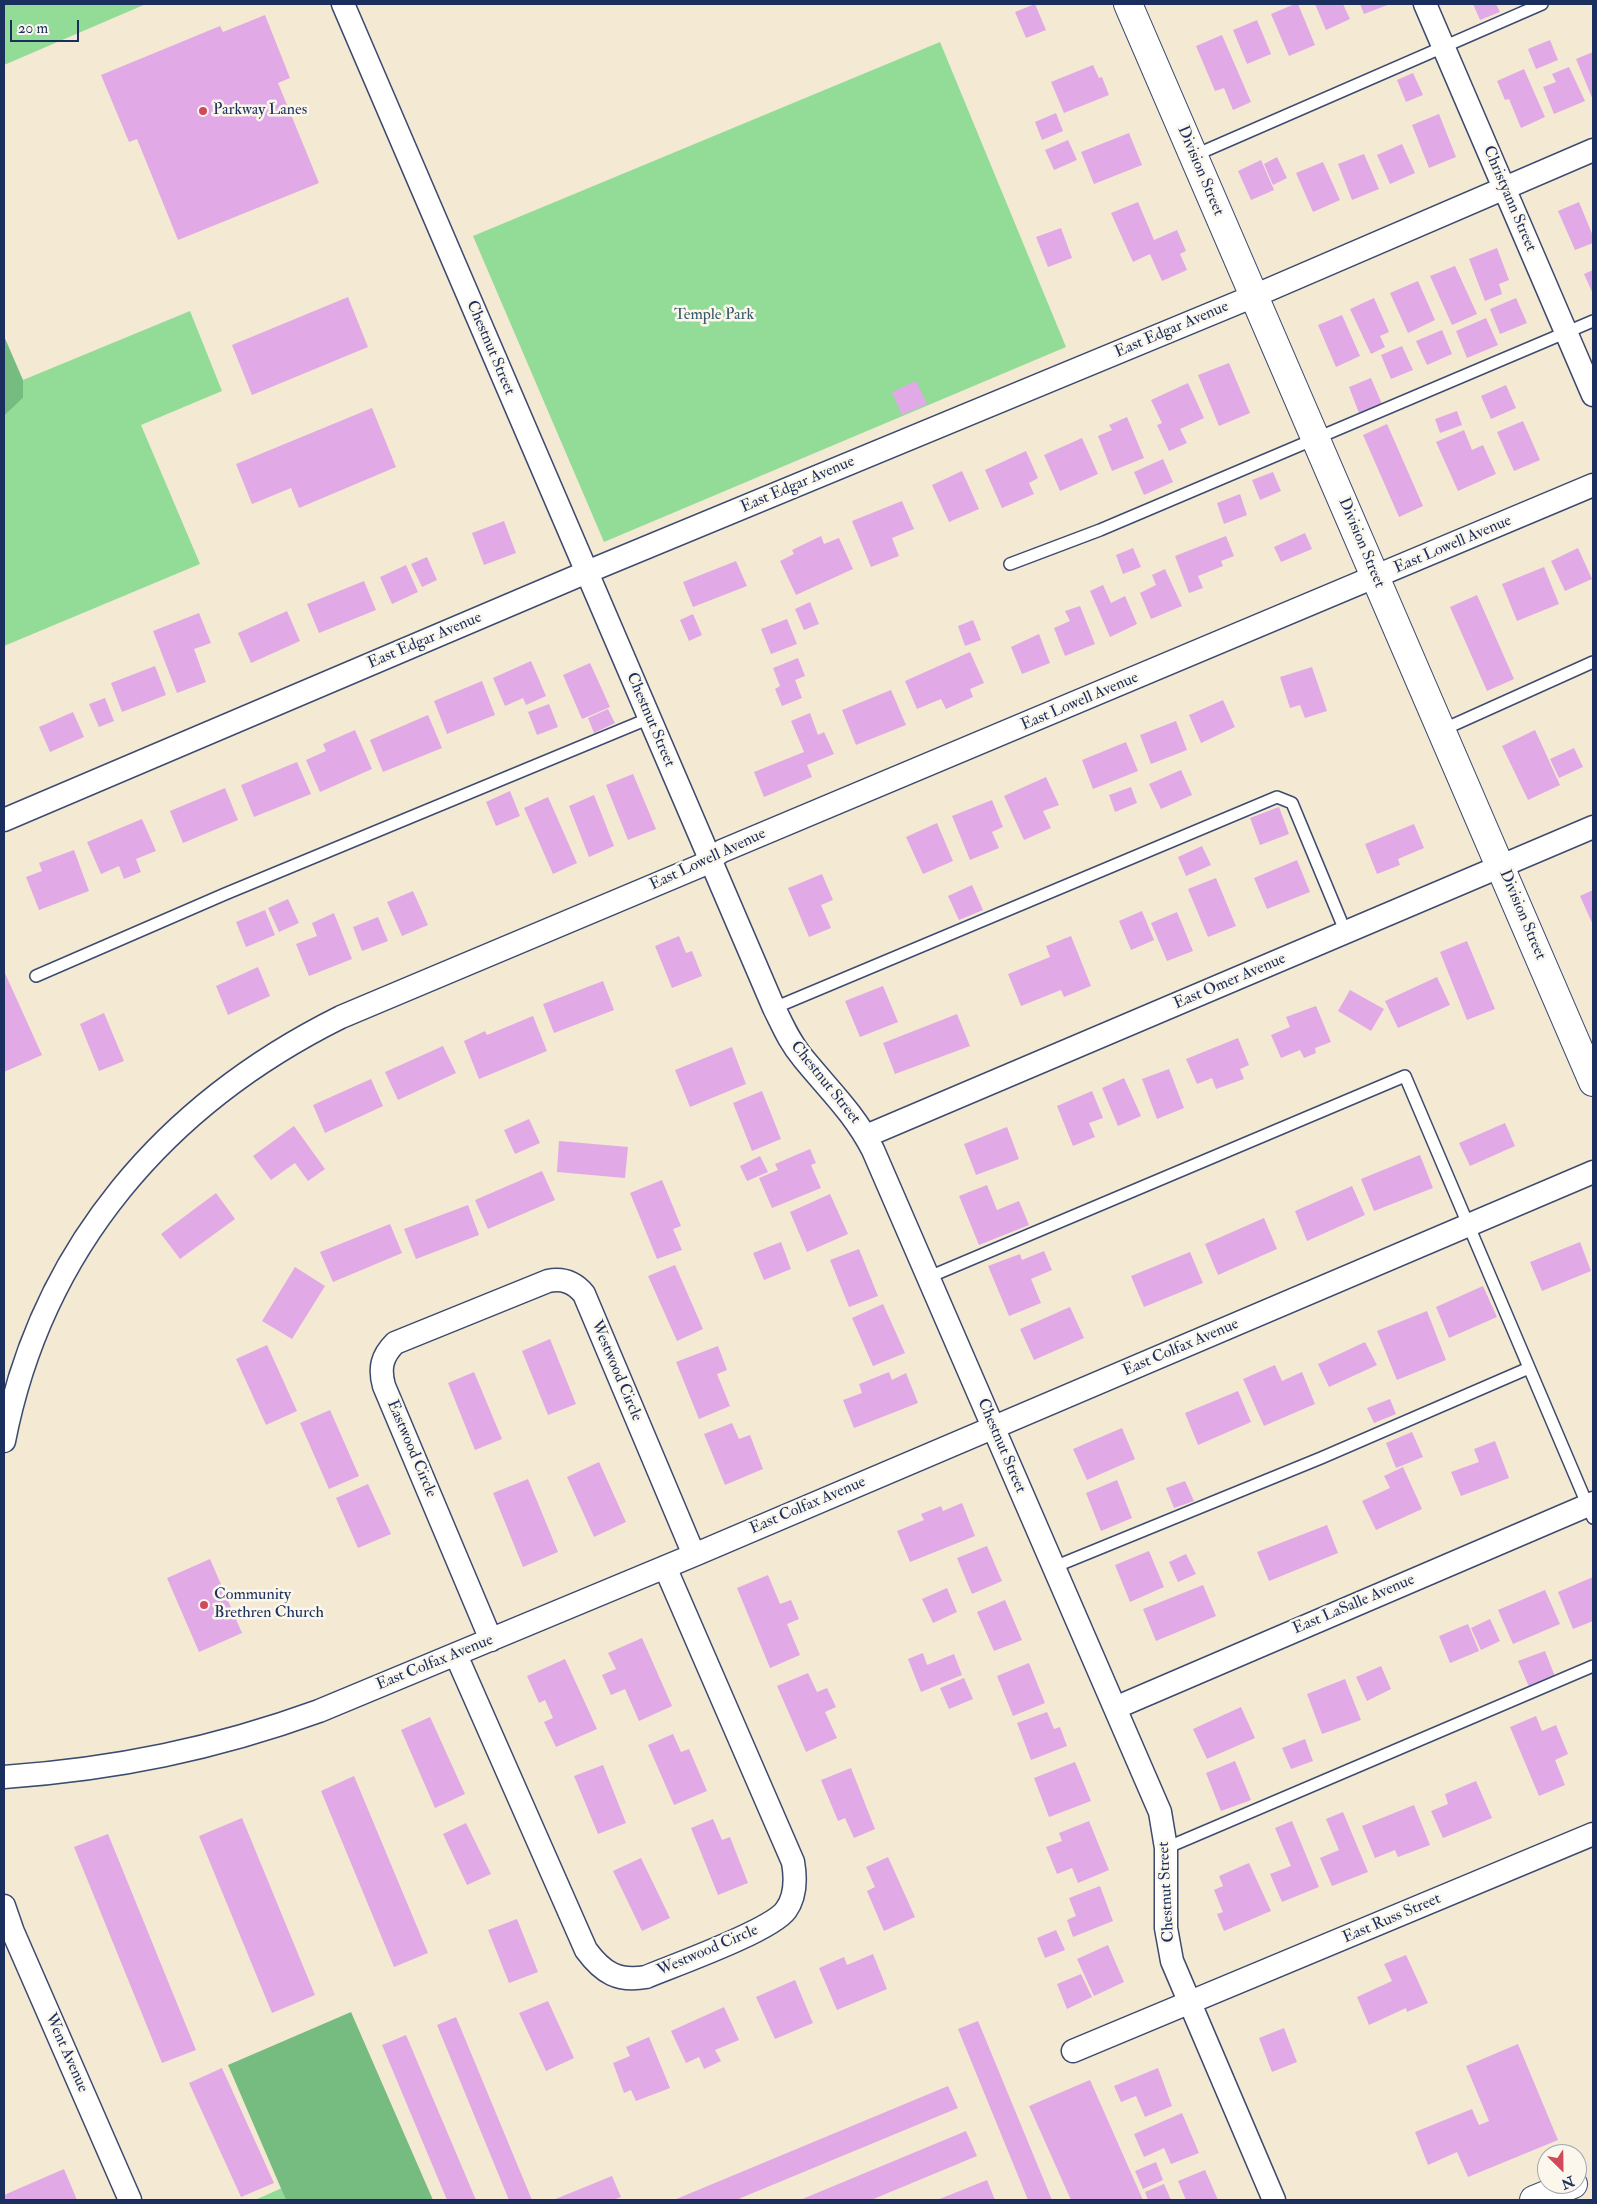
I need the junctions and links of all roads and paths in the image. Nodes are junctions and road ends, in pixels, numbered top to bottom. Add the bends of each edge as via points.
1 (345, 4) edge
2 (1425, 4) edge
3 (1542, 4) edge
4 (1134, 6) edge
5 (1443, 47) junction
6 (1593, 150) edge
7 (1194, 156) junction
8 (1505, 188) junction
9 (1254, 296) junction
10 (1593, 321) edge
11 (1567, 332) junction
12 (1593, 395) edge
13 (1316, 437) junction
14 (1593, 485) edge
15 (1010, 564) dead end
16 (587, 572) junction
17 (1376, 578) junction
18 (1593, 662) edge
19 (650, 718) junction
20 (1442, 730) junction
21 (4, 820) edge
22 (1593, 827) edge
23 (710, 859) junction
24 (1501, 867) junction
25 (1346, 933) junction
26 (36, 976) dead end
27 (774, 1008) junction
28 (1593, 1082) edge
29 (866, 1136) junction
30 (1593, 1172) edge
31 (1468, 1226) junction
32 (929, 1277) junction
33 (479, 1309) joint
34 (1529, 1368) junction
35 (994, 1428) junction
36 (4, 1442) edge
37 (1592, 1509) edge
38 (694, 1555) junction
39 (665, 1567) junction
40 (1054, 1567) junction
41 (491, 1640) junction
42 (456, 1655) junction
43 (1593, 1666) edge
44 (1116, 1708) junction
45 (4, 1777) edge
46 (1593, 1834) edge
47 (1166, 1848) junction
48 (4, 1906) edge
49 (1190, 2003) junction
50 (1073, 2051) dead end
51 (1549, 2194) edge
52 (130, 2200) edge
53 (1274, 2200) edge
54 (1534, 2200) edge

1 - 16 street, Chestnut Street
2 - 5 street, Christyann Street
3 - 5 lane
4 - 7 street, Division Street
5 - 7 lane
5 - 8 street, Christyann Street
6 - 8 street, East Edgar Avenue
7 - 9 street, Division Street
8 - 9 street, East Edgar Avenue
8 - 11 street, Christyann Street
9 - 13 street, Division Street
9 - 16 street, East Edgar Avenue
10 - 11 lane
11 - 12 street, Christyann Street
11 - 13 lane
13 - 15 lane via 1100,530
13 - 17 street, Division Street
14 - 17 street, East Lowell Avenue
16 - 19 street, Chestnut Street
16 - 21 street, East Edgar Avenue
17 - 20 street, Division Street
17 - 23 street, East Lowell Avenue
18 - 20 lane
19 - 23 street, Chestnut Street
19 - 26 lane via 224,894
20 - 24 street, Division Street
22 - 24 street, East Omer Avenue
23 - 27 street, Chestnut Street
23 - 36 street, East Lowell Avenue via 305,1035 212,1097 162,1143 117,1193 69,1264 45,1310 22,1370
24 - 25 street, East Omer Avenue
24 - 28 street, Division Street
25 - 27 lane via 1292,803 1277,797
25 - 29 street, East Omer Avenue
27 - 29 street, Chestnut Street via 802,1058 840,1099
29 - 32 street, Chestnut Street
30 - 31 street, East Colfax Avenue
31 - 32 lane via 1405,1076
31 - 34 lane
31 - 35 street, East Colfax Avenue
32 - 35 street, Chestnut Street
33 - 38 street, Westwood Circle via 548,1280 574,1276
33 - 41 street, Eastwood Circle via 395,1343 375,1360
34 - 37 lane
34 - 40 lane via 1321,1458
35 - 38 street, East Colfax Avenue
35 - 40 street, Chestnut Street
37 - 44 street, East LaSalle Avenue
38 - 39 street, East Colfax Avenue
39 - 41 street, East Colfax Avenue
39 - 42 street, Westwood Circle via 793,1862 796,1881 792,1900 776,1921 646,1977 614,1976 598,1966 586,1950
40 - 44 street, Chestnut Street
41 - 42 street, East Colfax Avenue
42 - 45 street, East Colfax Avenue via 319,1711 192,1750 127,1764
43 - 47 lane
44 - 47 street, Chestnut Street via 1160,1812
46 - 49 street, East Russ Street
47 - 49 street, Chestnut Street via 1166,1928 1172,1961
48 - 52 street, Went Avenue
49 - 50 street, East Russ Street
49 - 53 street, Chestnut Street
51 - 54 street

